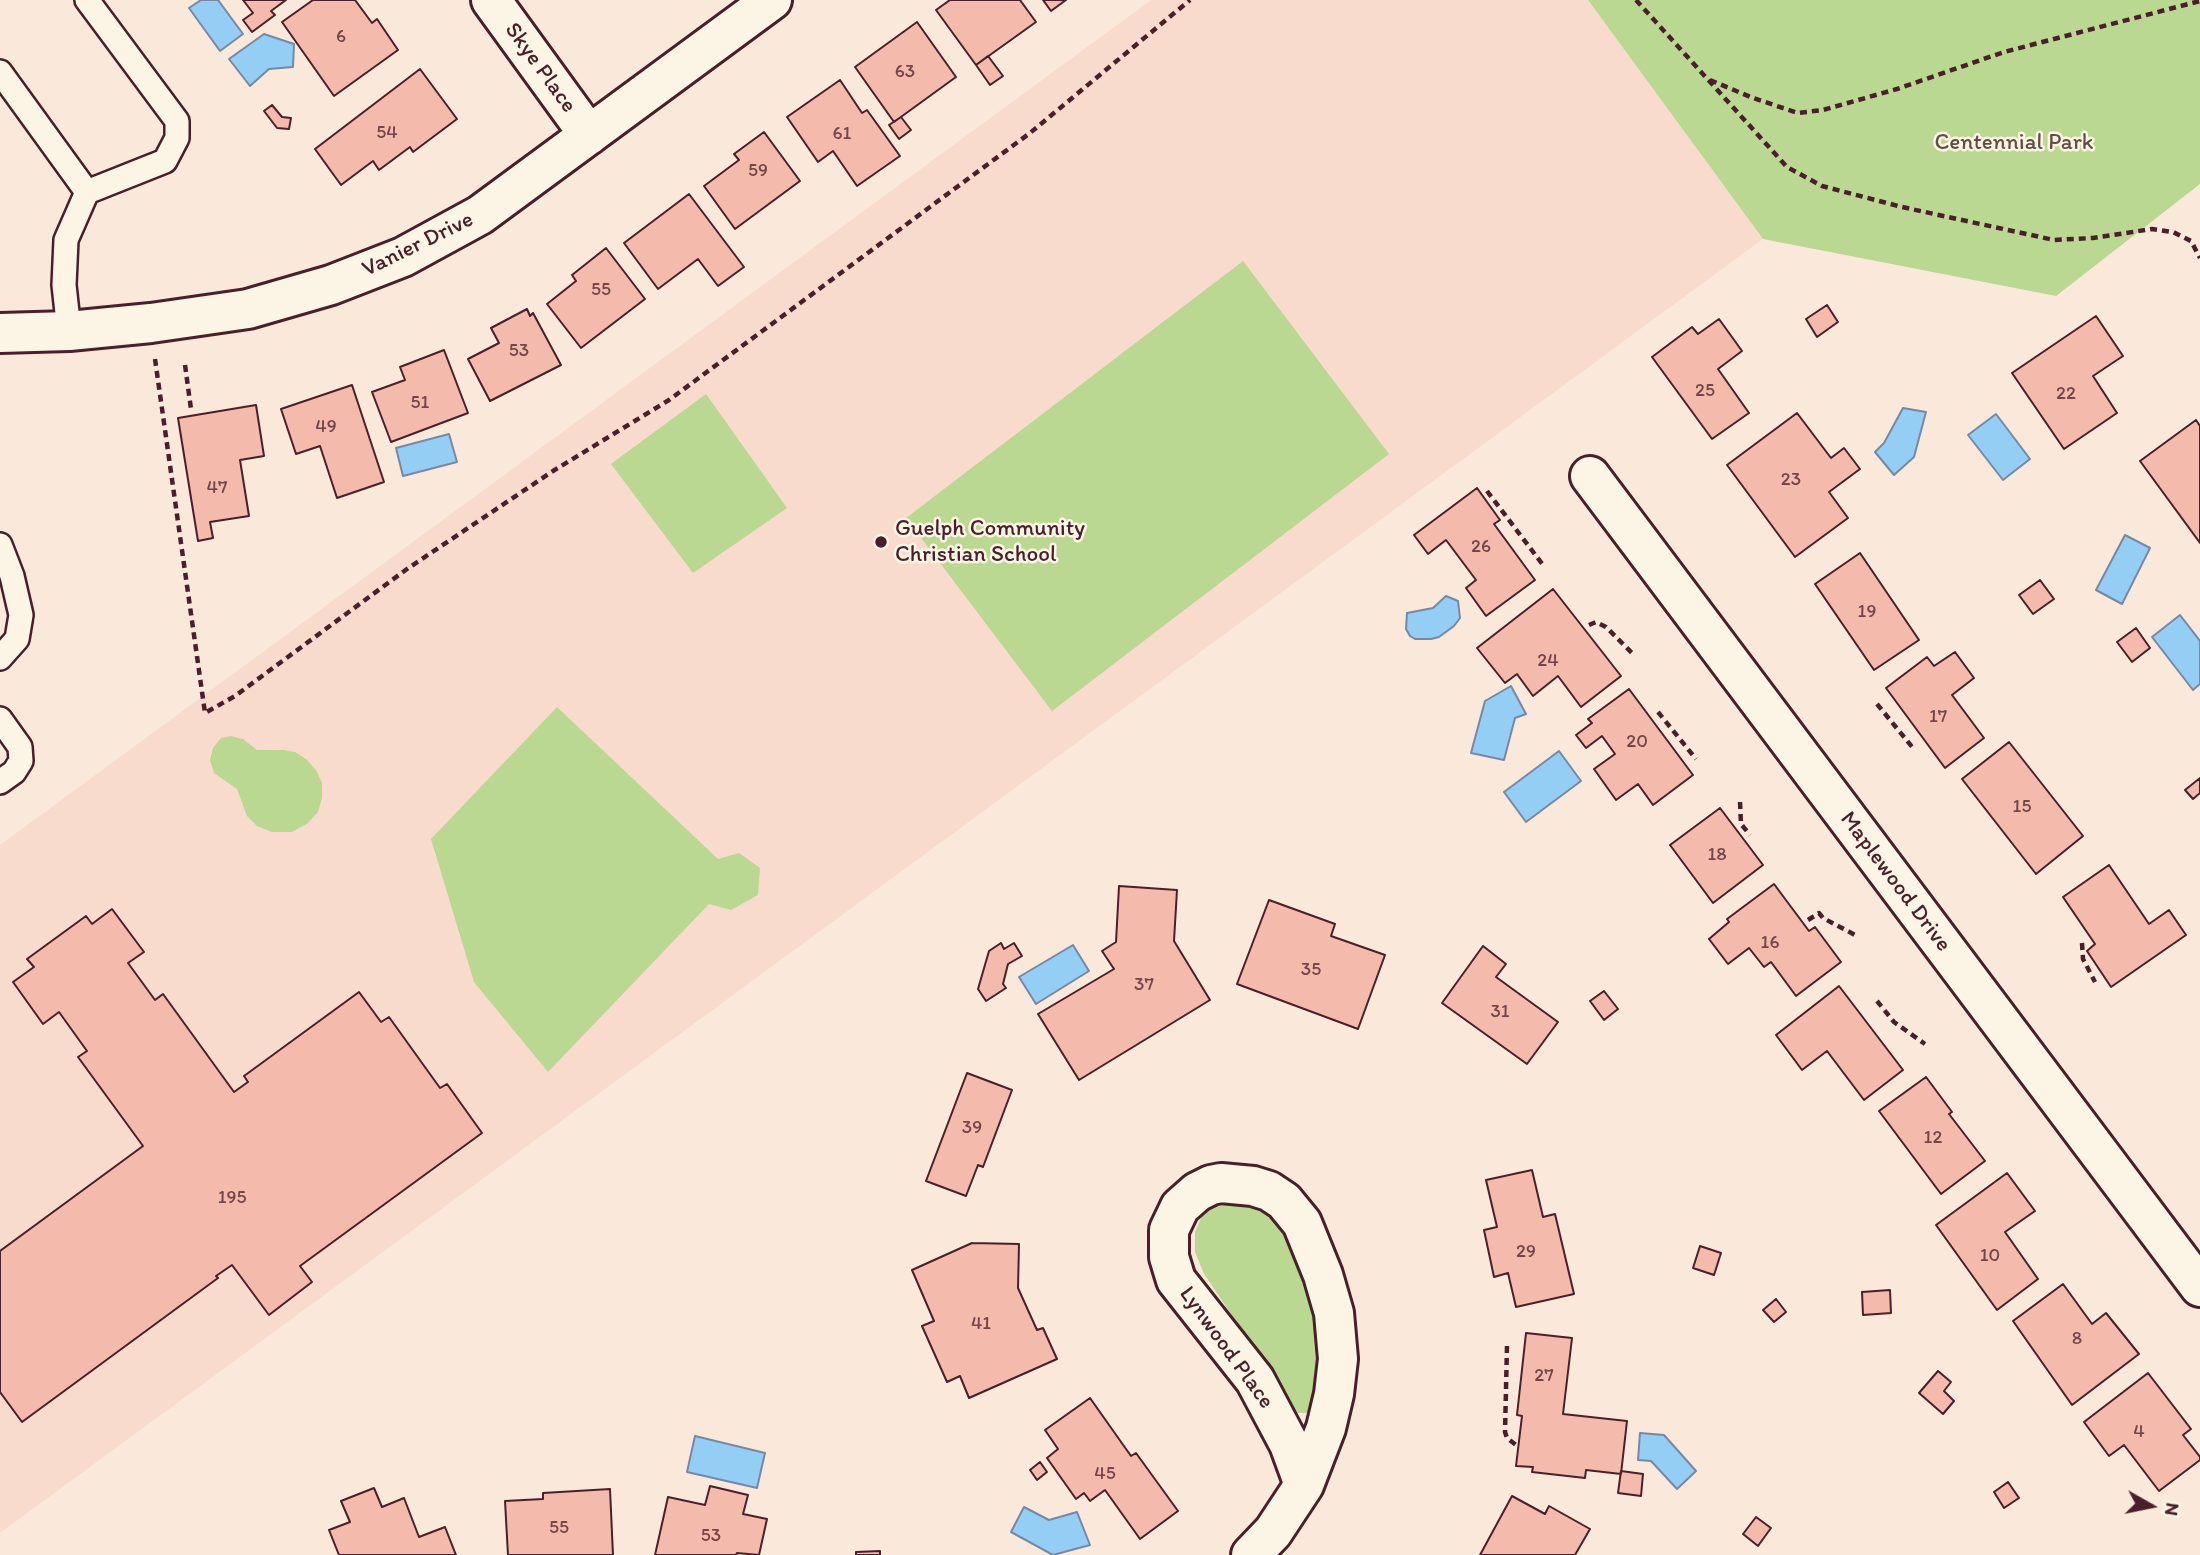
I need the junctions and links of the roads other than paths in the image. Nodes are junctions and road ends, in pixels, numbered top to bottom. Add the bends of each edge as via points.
1 (87, 0) edge
2 (491, 0) edge
3 (772, 0) edge
4 (0, 72) edge
5 (589, 135) junction
6 (87, 192) junction
7 (69, 331) junction
8 (0, 333) edge
9 (1590, 476) dead end
10 (0, 545) edge
11 (0, 658) edge
12 (0, 719) edge
13 (0, 782) edge
14 (2200, 1287) edge
15 (1304, 1485) junction
16 (1251, 1555) edge

1 - 6 lane via 177,121 177,138 165,161
2 - 5 street, Skye Place
3 - 5 street, Vanier Drive
4 - 6 lane
5 - 7 street, Vanier Drive via 480,215 403,257 331,285 248,309
6 - 7 lane via 66,240
7 - 8 street, Vanier Drive
9 - 14 street, Maplewood Drive
10 - 11 lane via 21,615 17,639
12 - 13 lane via 20,747 21,761
15 - 15 street, Lynwood Place via 1326,1427 1338,1359 1334,1312 1323,1275 1302,1223 1284,1201 1269,1191 1240,1184 1208,1186 1180,1207 1169,1230 1169,1257 1176,1280 1255,1380 1289,1444
15 - 16 street, Lynwood Place via 1273,1532

